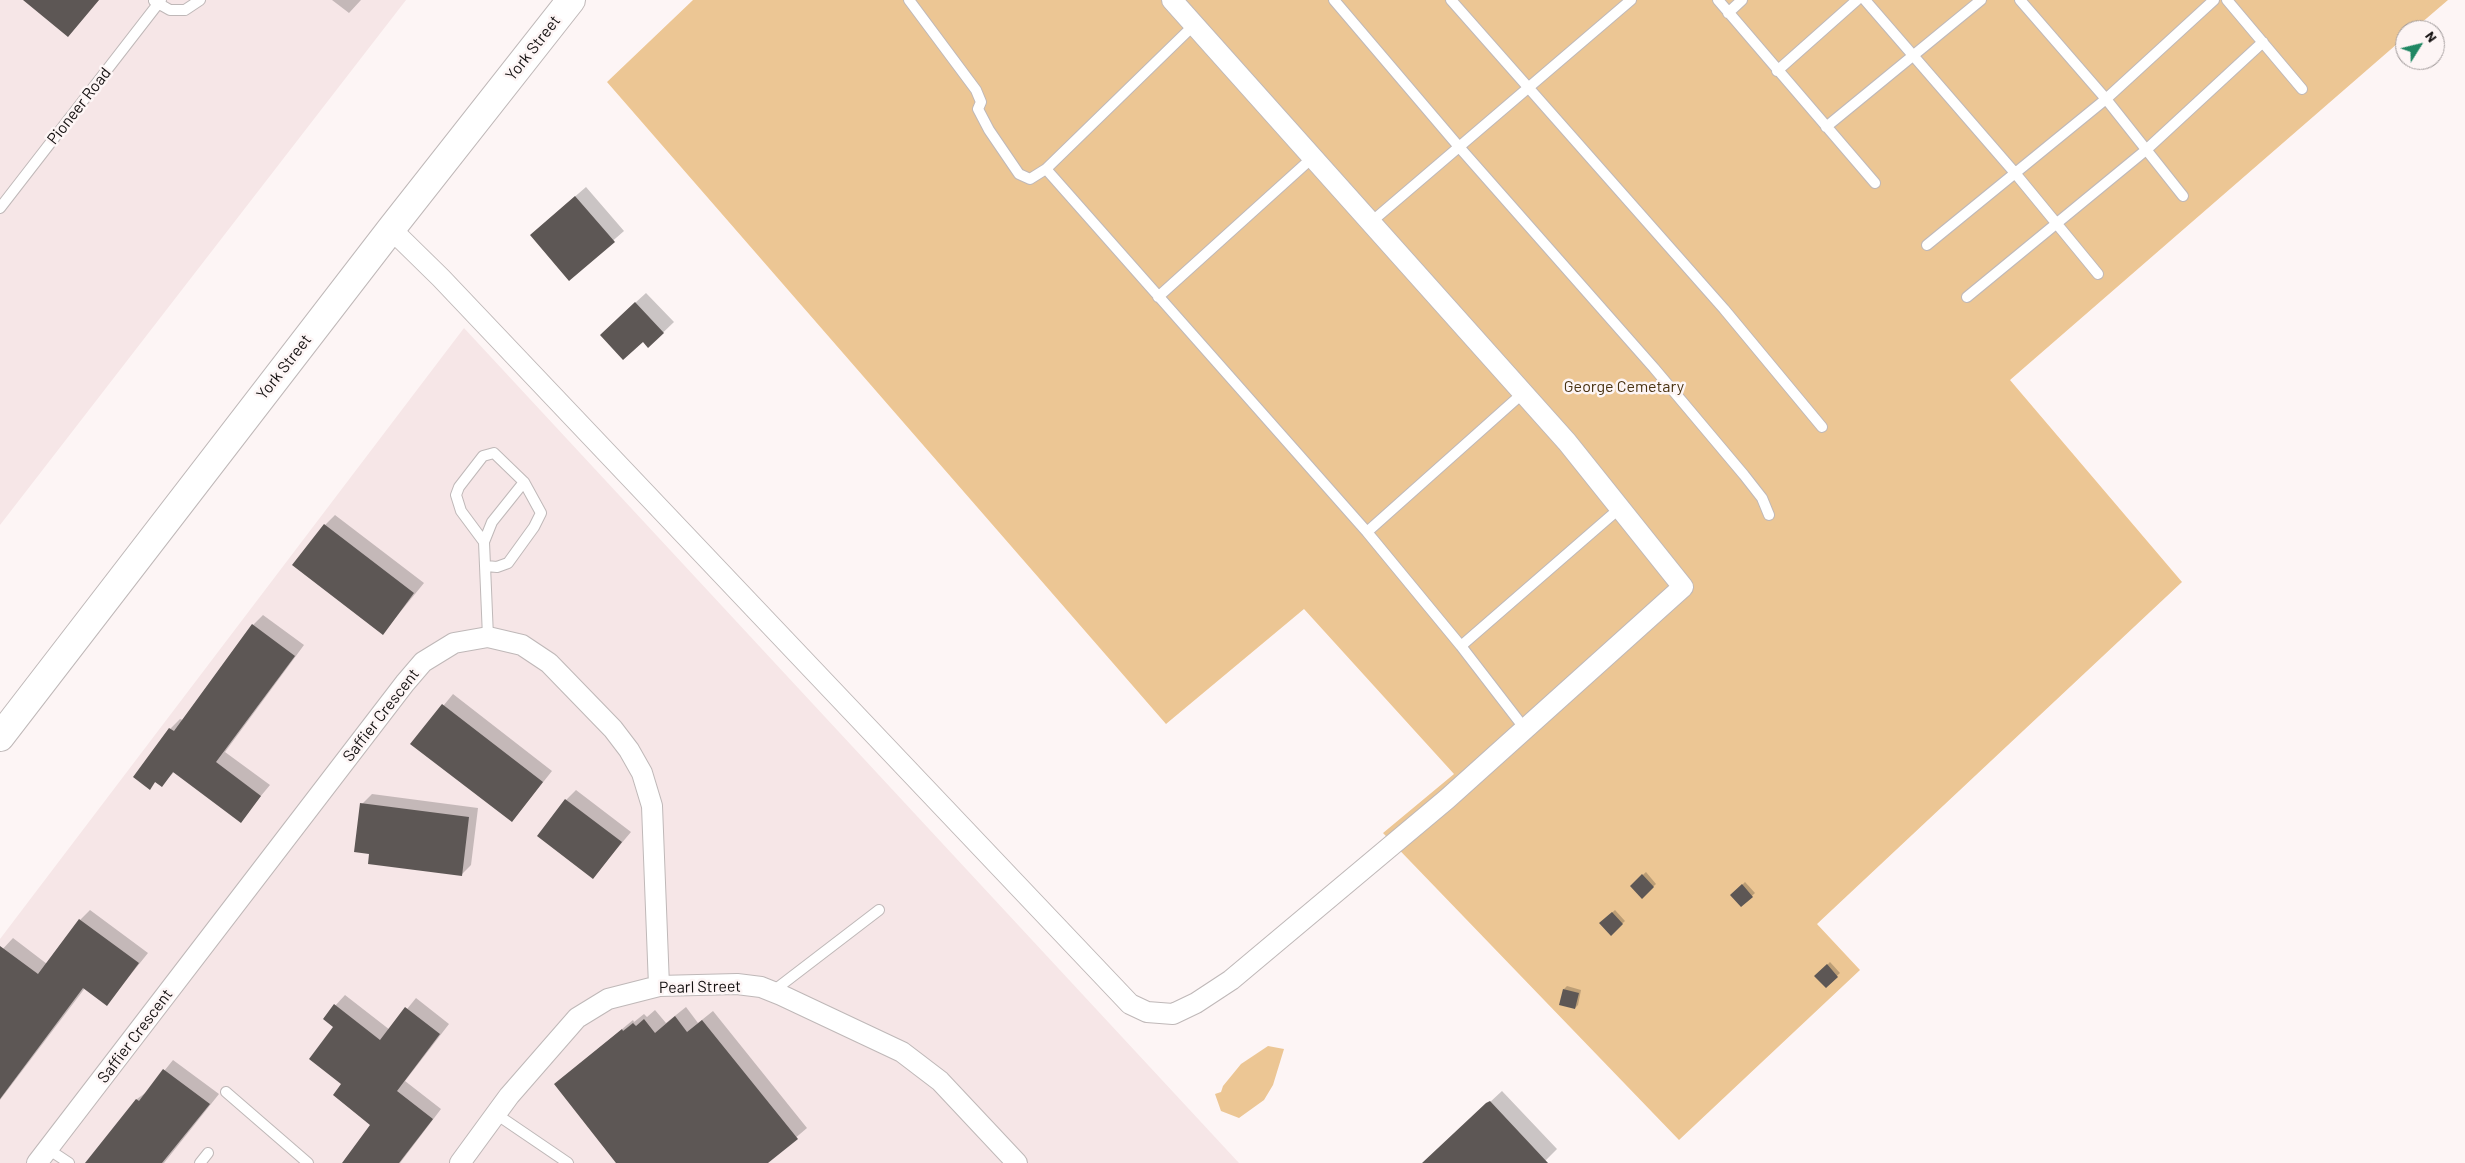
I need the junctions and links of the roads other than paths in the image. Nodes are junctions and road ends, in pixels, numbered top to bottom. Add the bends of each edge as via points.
1 (200, 0) edge
2 (571, 0) edge
3 (909, 0) edge
4 (1172, 0) edge
5 (1334, 0) edge
6 (1451, 0) edge
7 (1631, 0) edge
8 (1718, 0) edge
9 (1742, 0) edge
10 (1857, 0) edge
11 (1865, 0) edge
12 (1981, 0) edge
13 (2020, 0) edge
14 (2214, 0) edge
15 (2227, 0) edge
16 (157, 1) edge
17 (1728, 13) junction
18 (1194, 25) junction
19 (2263, 42) junction
20 (1912, 55) junction
21 (1776, 71) junction
22 (1528, 86) junction
23 (2302, 89) dead end
24 (2106, 99) junction
25 (1826, 127) junction
26 (1460, 148) junction
27 (2146, 150) junction
28 (1312, 158) junction
29 (1046, 169) junction
30 (2015, 173) junction
31 (1874, 183) dead end
32 (2183, 196) dead end
33 (0, 208) edge
34 (1370, 223) junction
35 (2056, 223) junction
36 (391, 229) junction
37 (1927, 245) dead end
38 (2098, 274) dead end
39 (1158, 297) junction
40 (1967, 297) dead end
41 (1523, 393) junction
42 (1822, 427) dead end
43 (524, 482) junction
44 (1620, 508) junction
45 (1769, 515) dead end
46 (1367, 532) junction
47 (484, 542) junction
48 (486, 566) junction
49 (488, 637) junction
50 (1462, 646) junction
51 (1525, 729) junction
52 (0, 736) edge
53 (879, 910) dead end
54 (659, 986) junction
55 (772, 992) junction
56 (226, 1092) dead end
57 (496, 1114) junction
58 (208, 1153) dead end
59 (43, 1156) edge
60 (69, 1163) edge
61 (200, 1163) edge
62 (308, 1163) edge
63 (460, 1163) edge
64 (568, 1163) edge
65 (1017, 1163) edge

1 - 16 lane via 184,10 170,10
2 - 36 main road, York Street
3 - 29 lane via 976,90 980,102 978,109 988,130 1019,174 1030,179
4 - 18 street
5 - 26 lane
6 - 22 lane
7 - 22 lane
8 - 17 lane
9 - 17 lane
10 - 21 lane
11 - 20 lane
12 - 20 lane
13 - 24 lane
14 - 24 lane
15 - 19 lane
16 - 33 lane, Pioneer Road
17 - 21 lane
18 - 28 street
18 - 29 lane
19 - 23 lane
19 - 27 lane
20 - 25 lane
20 - 30 lane
21 - 25 lane
22 - 26 lane
22 - 42 lane via 1724,309
24 - 27 lane
24 - 30 lane
25 - 31 lane
26 - 34 lane
26 - 45 lane via 1654,368 1762,498
27 - 32 lane
27 - 35 lane
28 - 34 street
28 - 39 lane
29 - 39 lane
30 - 35 lane
30 - 37 lane
34 - 41 street
35 - 38 lane
35 - 40 lane
36 - 51 street via 1130,1004 1147,1012 1174,1014 1231,980
36 - 52 main road, York Street
39 - 46 lane
41 - 44 street
41 - 46 lane
43 - 47 lane via 492,522
43 - 47 lane via 498,455 490,452 483,456 459,487 456,495 460,511
43 - 48 lane via 540,508 540,519 508,562 497,567
44 - 50 lane
44 - 51 street via 1683,587
46 - 50 lane
47 - 48 lane
48 - 49 lane
49 - 54 street, Saffier Crescent via 522,645 549,663 613,729 642,773 652,806
49 - 59 street, Saffier Crescent via 454,643 423,662
50 - 51 lane
53 - 55 lane
54 - 55 street, Pearl Street via 737,984
54 - 57 street, Pearl Street via 608,999 577,1018
55 - 65 street, Pearl Street via 902,1052 923,1066
56 - 62 lane
57 - 63 street, Pearl Street
57 - 64 lane
58 - 61 lane
59 - 60 lane

